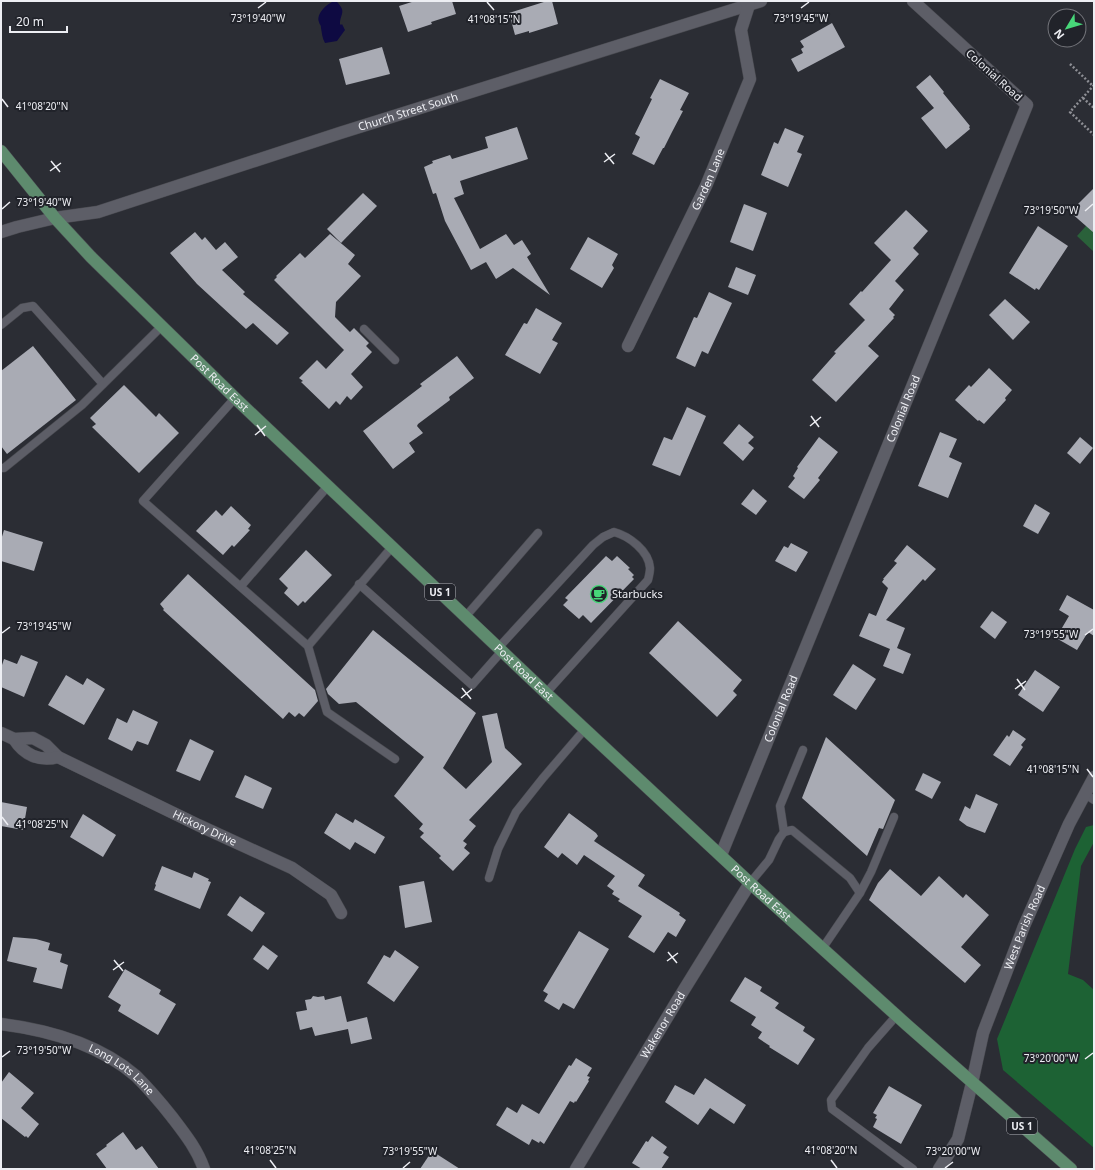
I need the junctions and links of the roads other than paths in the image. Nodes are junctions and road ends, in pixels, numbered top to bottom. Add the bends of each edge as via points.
1 (913, 1) edge
2 (752, 2) edge
3 (1, 151) edge
4 (55, 218) junction
5 (1, 232) edge
6 (1, 326) edge
7 (161, 327) junction
8 (364, 329) dead end
9 (628, 346) dead end
10 (395, 360) dead end
11 (103, 384) junction
12 (235, 398) junction
13 (1, 468) edge
14 (328, 486) junction
15 (538, 533) dead end
16 (392, 547) junction
17 (359, 584) junction
18 (240, 586) junction
19 (466, 616) junction
20 (308, 646) junction
21 (501, 649) junction
22 (546, 693) junction
23 (586, 729) junction
24 (1, 733) edge
25 (803, 750) dead end
26 (395, 759) dead end
27 (1094, 777) edge
28 (1090, 797) edge
29 (894, 817) dead end
30 (784, 832) junction
31 (721, 856) junction
32 (489, 878) dead end
33 (750, 883) junction
34 (860, 893) junction
35 (341, 913) dead end
36 (822, 948) junction
37 (897, 1016) junction
38 (1, 1024) edge
39 (972, 1083) junction
40 (204, 1169) edge
41 (576, 1169) edge
42 (913, 1169) edge
43 (939, 1169) edge
44 (1071, 1169) edge

1 - 31 street, Colonial Road via 1027,105
2 - 4 street, Church Street South via 98,212
2 - 9 street, Garden Lane via 741,30 750,79 706,186
3 - 4 main road, Post Road East / US 1
4 - 5 street, Church Street South
4 - 7 main road, Post Road East / US 1
6 - 11 lane via 22,308 33,306
7 - 11 lane
7 - 12 main road, Post Road East / US 1
8 - 10 lane
11 - 13 lane via 82,405
12 - 14 main road, Post Road East / US 1
12 - 18 lane via 143,501
14 - 16 main road, Post Road East / US 1
14 - 18 lane
15 - 19 lane
16 - 17 lane
16 - 19 main road, Post Road East / US 1
17 - 20 lane
17 - 21 lane via 472,685
18 - 20 lane
19 - 21 main road, Post Road East / US 1
20 - 26 lane via 327,712
21 - 22 main road, Post Road East / US 1
21 - 22 lane via 593,545 610,533 620,534 643,551 649,561 648,580
22 - 23 main road, Post Road East / US 1
23 - 31 main road, Post Road East / US 1
23 - 32 lane via 516,812 498,849
24 - 35 street, Hickory Drive via 14,739 33,738 46,745 58,757 292,868 332,896
25 - 30 lane via 780,806
27 - 28 street, West Parish Road
28 - 39 street, West Parish Road via 1068,826 1024,926 983,1033
29 - 34 lane
30 - 33 lane via 769,860
30 - 34 lane via 792,830 850,878
31 - 33 main road, Post Road East / US 1
33 - 36 main road, Post Road East / US 1
33 - 41 street, Wakenor Road
34 - 36 lane
36 - 37 main road, Post Road East / US 1
37 - 39 main road, Post Road East / US 1
37 - 42 lane via 868,1048 831,1100 832,1109
38 - 40 street, Long Lots Lane via 20,1026 81,1043 117,1063 135,1076 159,1101 190,1141
39 - 43 street, West Parish Road via 958,1139
39 - 44 main road, Post Road East / US 1

